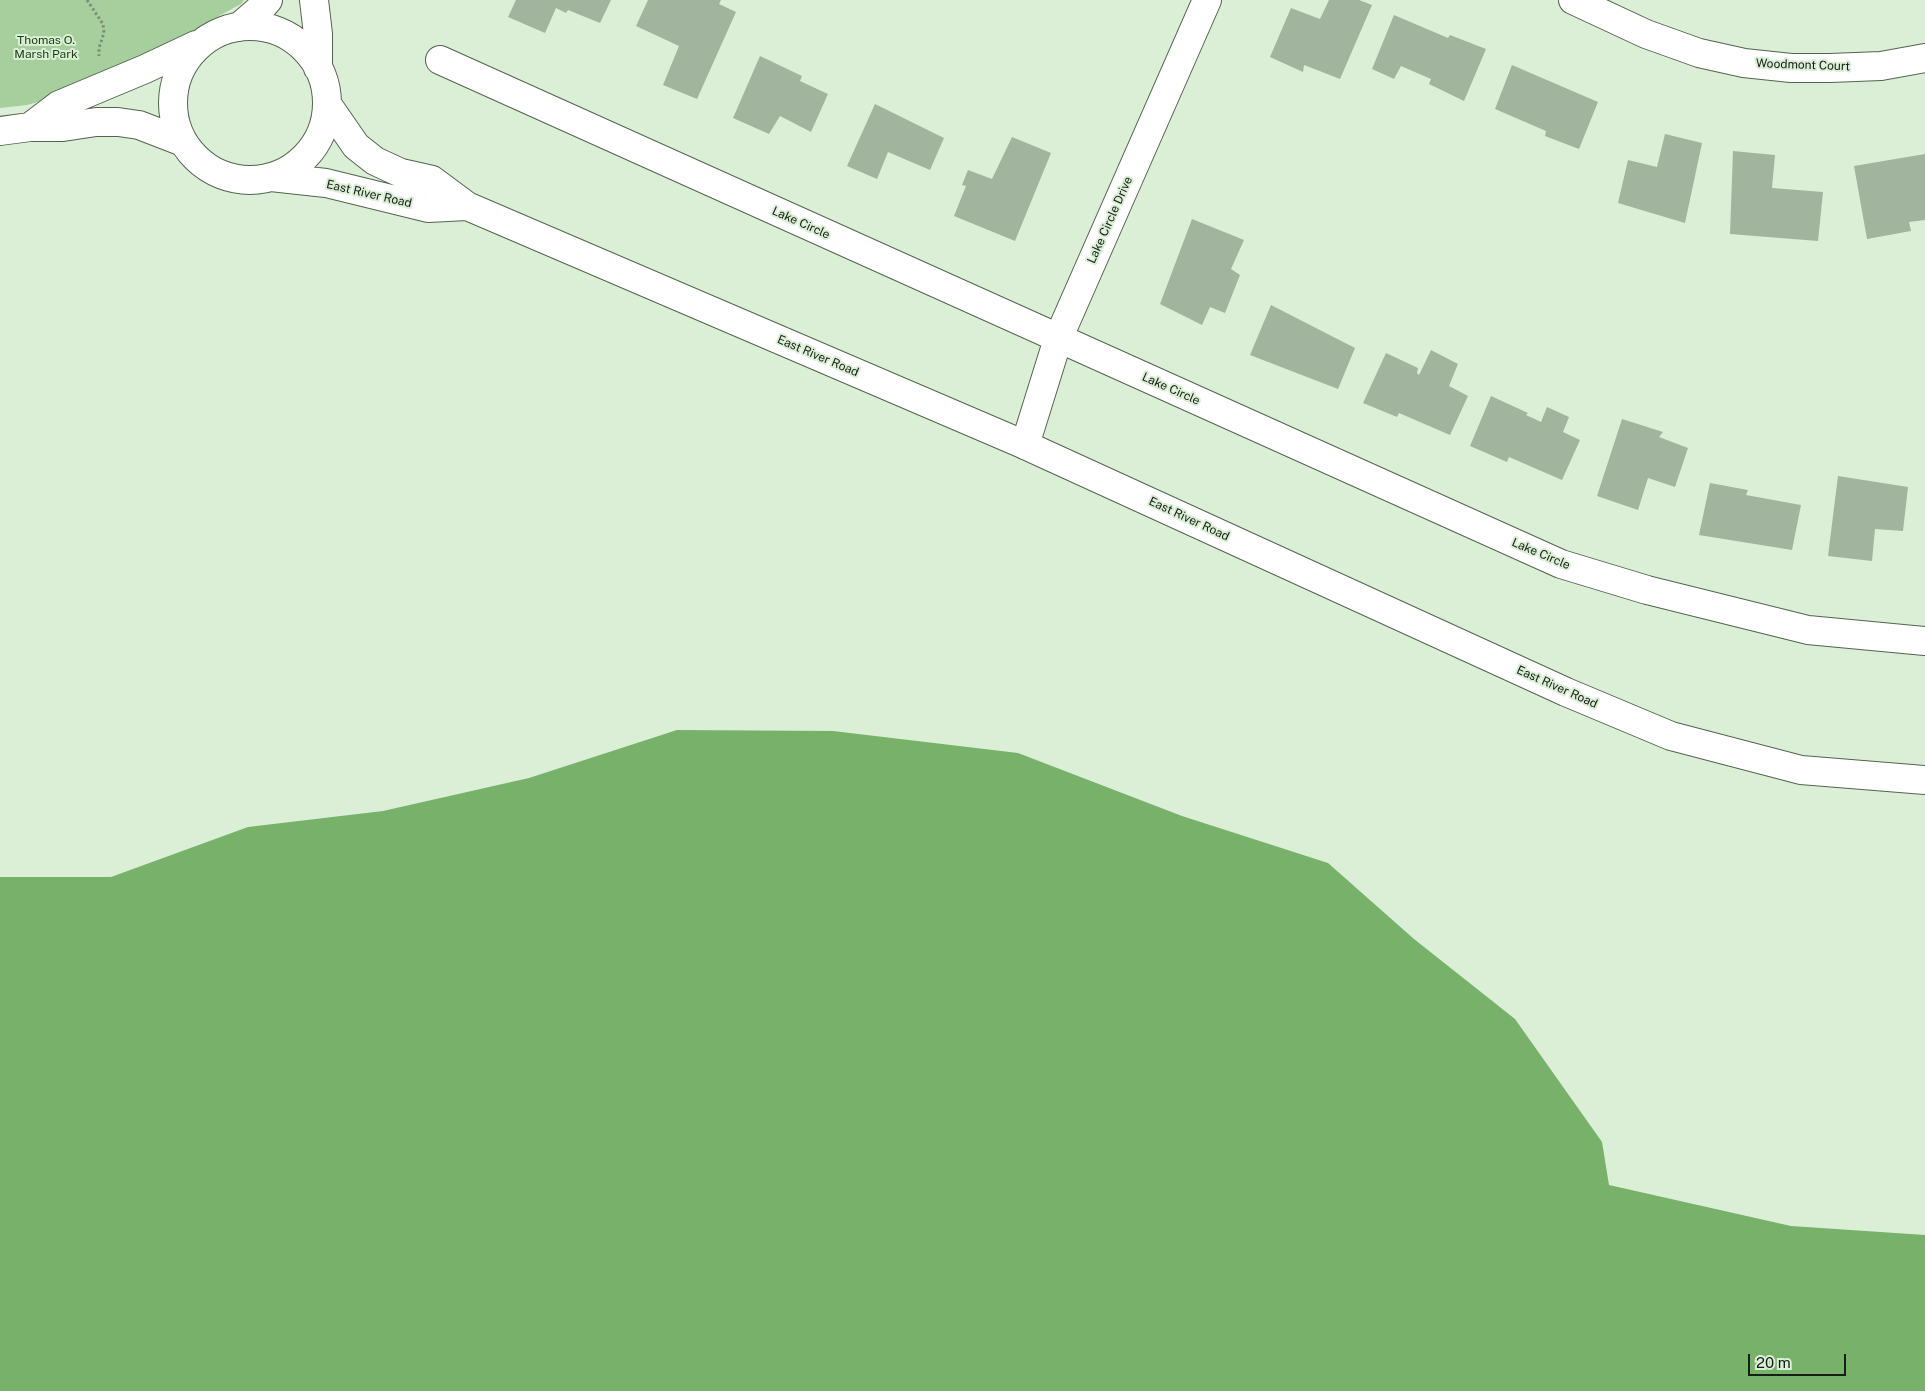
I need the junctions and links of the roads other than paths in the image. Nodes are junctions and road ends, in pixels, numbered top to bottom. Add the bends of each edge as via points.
1 (268, 0) edge
2 (314, 0) edge
3 (1207, 0) edge
4 (1573, 0) edge
5 (239, 27) junction
6 (199, 44) junction
7 (1925, 58) edge
8 (440, 60) dead end
9 (318, 68) junction
10 (327, 104) junction
11 (30, 127) junction
12 (0, 131) edge
13 (183, 142) junction
14 (271, 177) junction
15 (467, 206) junction
16 (1058, 338) junction
17 (1025, 444) junction
18 (1925, 641) edge
19 (1925, 780) edge

1 - 5 street
2 - 9 street
3 - 16 street, Lake Circle Drive
4 - 7 street, Woodmont Court via 1646,34 1699,53 1744,63 1830,68 1881,66
5 - 6 street via 222,30
5 - 9 street via 274,29 296,40
6 - 11 street via 59,105
6 - 13 street via 182,65 173,90 173,116
8 - 16 street, Lake Circle
9 - 10 street via 324,80
10 - 14 street via 322,128 311,150 293,167
10 - 15 street, East River Road via 356,146 375,161 401,173 432,180
11 - 12 street
11 - 13 street via 96,122 139,124
13 - 14 street via 200,162 222,176 247,180
14 - 15 street, East River Road via 326,183 428,208
15 - 17 street, East River Road
16 - 17 street, Lake Circle Drive
16 - 18 street, Lake Circle via 1561,564 1647,590 1808,630
17 - 19 street, East River Road via 1566,692 1671,736 1801,770

